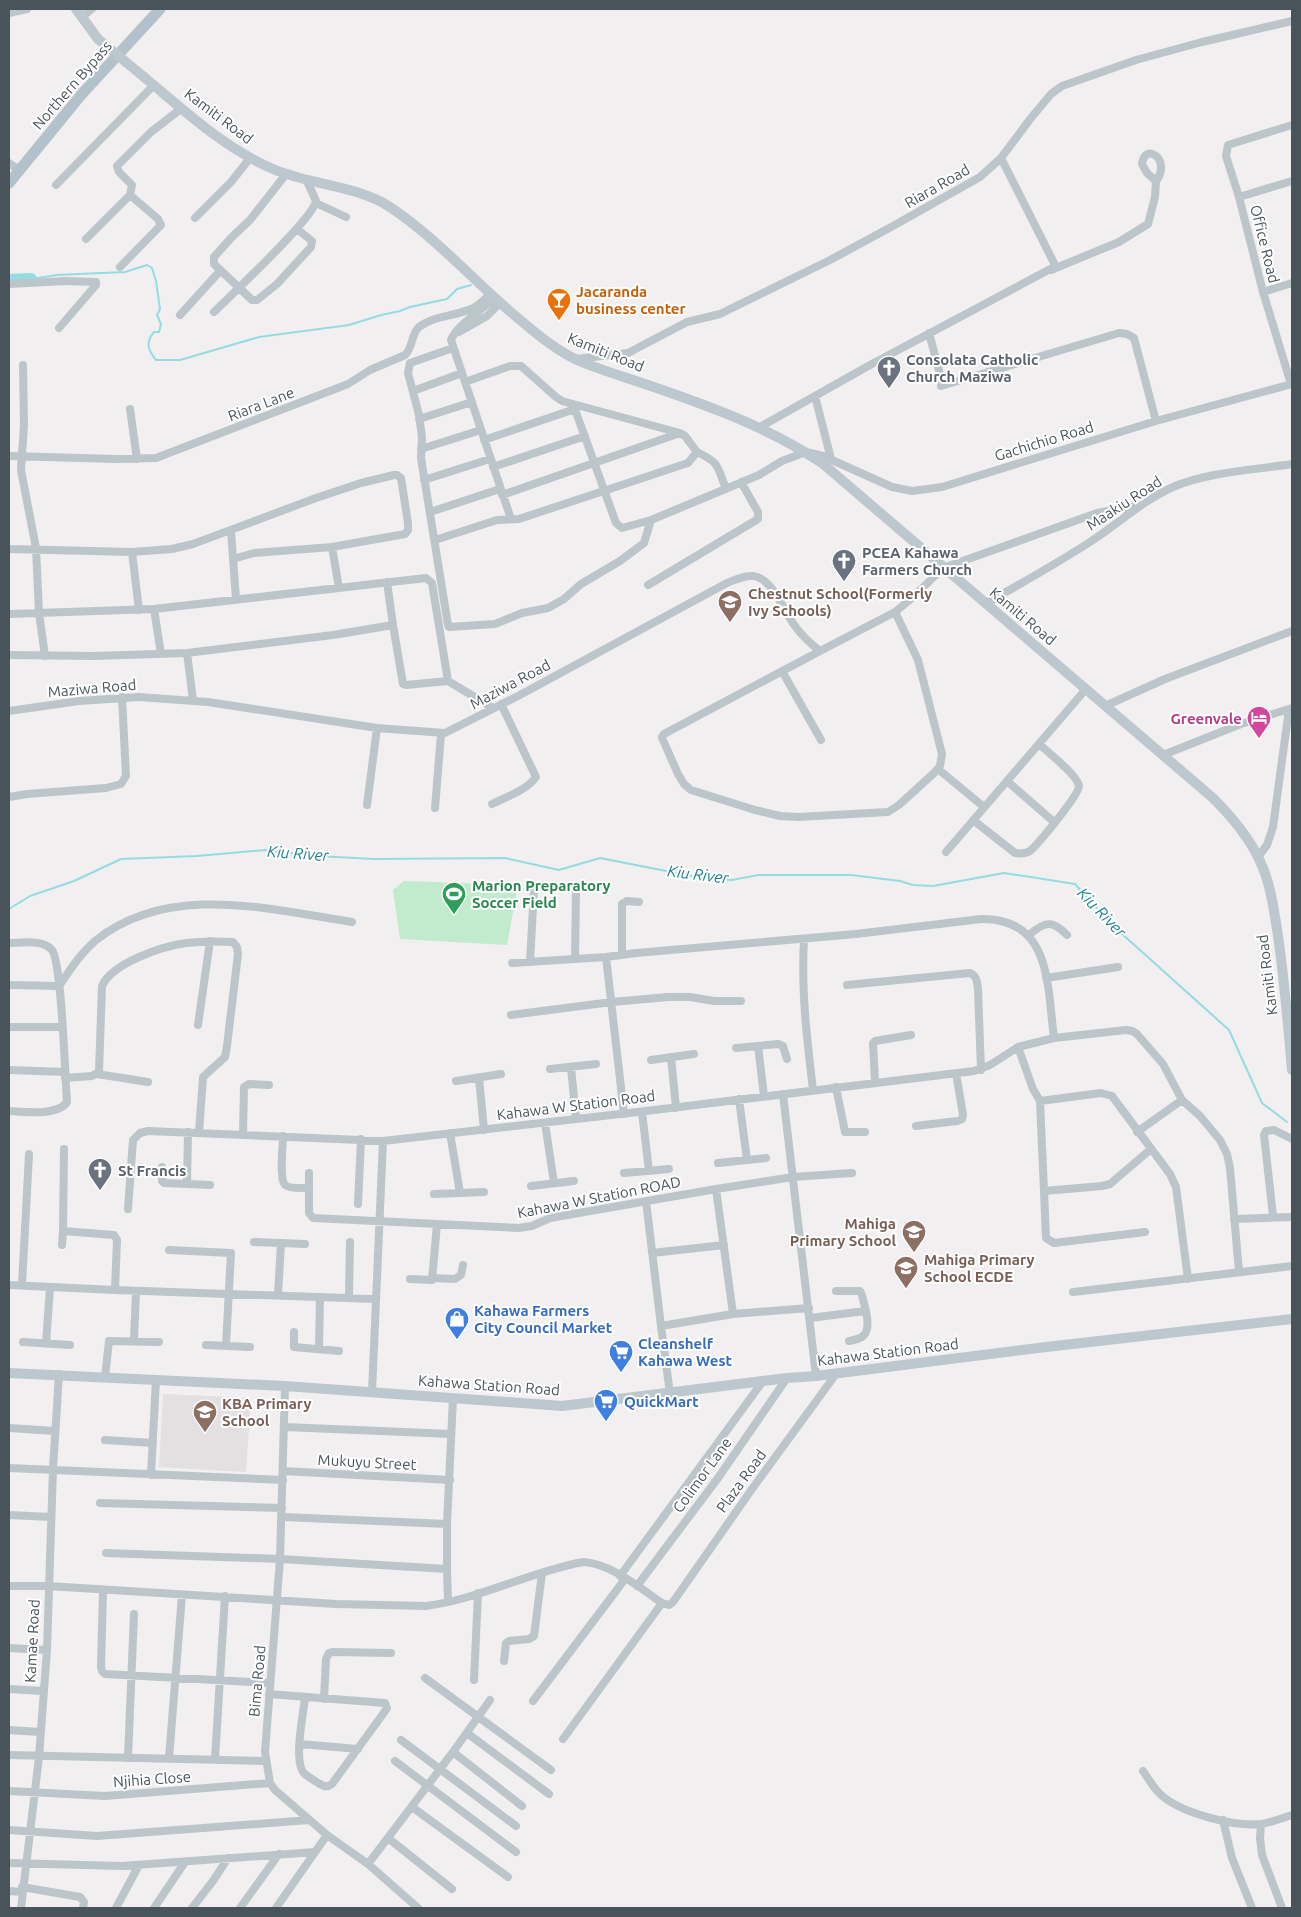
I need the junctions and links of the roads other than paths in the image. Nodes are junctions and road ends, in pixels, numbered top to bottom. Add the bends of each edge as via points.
1 (27, 9) edge
2 (92, 9) edge
3 (160, 9) edge
4 (9, 13) edge
5 (79, 13) edge
6 (1292, 21) edge
7 (154, 85) junction
8 (182, 108) junction
9 (1292, 125) edge
10 (250, 158) junction
11 (1001, 158) junction
12 (14, 166) edge
13 (286, 174) junction
14 (307, 181) junction
15 (1156, 181) dead end
16 (1292, 181) edge
17 (9, 182) edge
18 (56, 185) dead end
19 (130, 195) junction
20 (1242, 196) junction
21 (316, 204) junction
22 (346, 217) dead end
23 (194, 218) dead end
24 (297, 229) junction
25 (86, 240) dead end
26 (120, 267) dead end
27 (220, 271) junction
28 (1049, 271) junction
29 (1292, 283) edge
30 (9, 284) edge
31 (240, 288) junction
32 (1263, 292) junction
33 (495, 298) junction
34 (214, 312) dead end
35 (180, 315) dead end
36 (59, 328) dead end
37 (930, 333) junction
38 (454, 348) junction
39 (576, 359) junction
40 (23, 365) dead end
41 (462, 373) junction
42 (465, 382) junction
43 (1292, 384) edge
44 (413, 391) junction
45 (815, 396) junction
46 (472, 402) junction
47 (574, 407) junction
48 (130, 409) dead end
49 (420, 419) junction
50 (1156, 421) junction
51 (760, 427) junction
52 (481, 430) junction
53 (680, 433) junction
54 (586, 436) junction
55 (484, 440) junction
56 (421, 449) junction
57 (698, 452) junction
58 (806, 452) junction
59 (9, 456) edge
60 (21, 457) junction
61 (490, 458) junction
62 (136, 459) junction
63 (831, 459) junction
64 (596, 464) junction
65 (1292, 464) edge
66 (493, 467) junction
67 (424, 480) junction
68 (741, 482) junction
69 (726, 489) junction
70 (501, 492) junction
71 (605, 492) junction
72 (1138, 506) junction
73 (430, 512) junction
74 (512, 519) junction
75 (651, 520) junction
76 (231, 531) junction
77 (435, 540) junction
78 (332, 547) junction
79 (36, 548) junction
80 (9, 549) edge
81 (132, 552) junction
82 (233, 559) junction
83 (942, 568) junction
84 (387, 582) junction
85 (648, 585) dead end
86 (339, 588) junction
87 (236, 599) junction
88 (986, 604) junction
89 (154, 609) junction
90 (139, 610) junction
91 (895, 612) junction
92 (39, 613) junction
93 (9, 614) edge
94 (393, 626) junction
95 (1292, 631) edge
96 (820, 651) junction
97 (187, 653) junction
98 (161, 654) junction
99 (9, 655) edge
100 (45, 656) junction
101 (782, 671) junction
102 (448, 681) junction
103 (1086, 689) junction
104 (122, 697) junction
105 (193, 700) junction
106 (497, 706) junction
107 (1105, 706) junction
108 (1290, 708) edge
109 (9, 711) edge
110 (377, 728) junction
111 (441, 734) junction
112 (821, 740) dead end
113 (1039, 744) junction
114 (1163, 755) junction
115 (938, 769) junction
116 (1007, 781) junction
117 (9, 798) edge
118 (492, 804) dead end
119 (367, 805) dead end
120 (984, 807) junction
121 (436, 808) dead end
122 (973, 820) junction
123 (1054, 822) junction
124 (946, 852) dead end
125 (1258, 857) junction
126 (576, 888) dead end
127 (534, 889) dead end
128 (639, 902) dead end
129 (352, 922) dead end
130 (1029, 935) junction
131 (1067, 935) dead end
132 (804, 939) junction
133 (210, 941) junction
134 (9, 943) edge
135 (622, 954) junction
136 (606, 957) junction
137 (575, 959) junction
138 (530, 962) junction
139 (512, 963) dead end
140 (1118, 967) dead end
141 (1046, 978) junction
142 (1288, 978) edge
143 (847, 985) dead end
144 (9, 986) edge
145 (59, 986) junction
146 (741, 1001) dead end
147 (612, 1002) junction
148 (512, 1015) dead end
149 (198, 1025) dead end
150 (9, 1027) edge
151 (62, 1027) junction
152 (910, 1035) dead end
153 (1054, 1038) junction
154 (758, 1046) junction
155 (1018, 1047) junction
156 (736, 1048) dead end
157 (694, 1054) dead end
158 (671, 1057) junction
159 (787, 1059) dead end
160 (651, 1060) dead end
161 (596, 1064) dead end
162 (572, 1067) junction
163 (550, 1069) dead end
164 (9, 1070) edge
165 (981, 1070) junction
166 (1292, 1070) edge
167 (956, 1073) junction
168 (98, 1074) junction
169 (501, 1074) dead end
170 (65, 1075) junction
171 (479, 1078) junction
172 (456, 1081) dead end
173 (148, 1082) dead end
174 (875, 1082) junction
175 (268, 1086) dead end
176 (836, 1087) junction
177 (813, 1090) junction
178 (783, 1094) junction
179 (764, 1096) junction
180 (740, 1100) junction
181 (1182, 1100) junction
182 (1040, 1101) junction
183 (676, 1108) junction
184 (9, 1110) edge
185 (642, 1112) junction
186 (624, 1114) junction
187 (576, 1119) junction
188 (545, 1123) junction
189 (916, 1126) dead end
190 (484, 1130) junction
191 (188, 1132) junction
192 (199, 1132) junction
193 (865, 1132) dead end
194 (1137, 1132) junction
195 (450, 1133) junction
196 (243, 1134) junction
197 (283, 1136) junction
198 (1292, 1139) edge
199 (361, 1140) junction
200 (383, 1141) junction
201 (64, 1149) dead end
202 (1150, 1149) junction
203 (29, 1154) dead end
204 (766, 1158) dead end
205 (747, 1160) junction
206 (718, 1163) dead end
207 (162, 1167) dead end
208 (669, 1169) dead end
209 (649, 1171) junction
210 (309, 1173) dead end
211 (624, 1173) dead end
212 (852, 1173) dead end
213 (793, 1178) junction
214 (574, 1181) dead end
215 (554, 1183) junction
216 (187, 1184) junction
217 (210, 1186) dead end
218 (531, 1186) dead end
219 (309, 1188) junction
220 (716, 1189) junction
221 (1044, 1190) junction
222 (484, 1192) dead end
223 (460, 1193) junction
224 (434, 1194) dead end
225 (646, 1200) junction
226 (358, 1204) dead end
227 (128, 1209) dead end
228 (1273, 1216) junction
229 (1292, 1217) edge
230 (1234, 1219) junction
231 (379, 1221) junction
232 (437, 1224) junction
233 (63, 1231) junction
234 (1145, 1232) dead end
235 (254, 1242) dead end
236 (281, 1242) junction
237 (350, 1242) dead end
238 (305, 1244) dead end
239 (62, 1245) dead end
240 (724, 1245) junction
241 (169, 1250) dead end
242 (652, 1253) junction
243 (463, 1265) dead end
244 (1292, 1266) edge
245 (1239, 1272) junction
246 (432, 1278) junction
247 (410, 1279) dead end
248 (1188, 1279) junction
249 (9, 1285) edge
250 (22, 1286) junction
251 (50, 1287) junction
252 (115, 1290) junction
253 (136, 1291) junction
254 (836, 1291) dead end
255 (1073, 1292) dead end
256 (228, 1294) junction
257 (278, 1295) junction
258 (320, 1297) junction
259 (349, 1298) junction
260 (374, 1299) junction
261 (808, 1308) junction
262 (865, 1311) junction
263 (733, 1314) junction
264 (810, 1318) junction
265 (1292, 1320) edge
266 (661, 1326) junction
267 (294, 1332) dead end
268 (134, 1340) junction
269 (849, 1341) dead end
270 (23, 1342) dead end
271 (159, 1342) dead end
272 (46, 1344) junction
273 (206, 1344) dead end
274 (70, 1345) dead end
275 (226, 1345) junction
276 (250, 1347) dead end
277 (319, 1348) junction
278 (339, 1351) dead end
279 (9, 1372) edge
280 (59, 1374) junction
281 (836, 1374) junction
282 (106, 1376) junction
283 (816, 1376) junction
284 (787, 1378) junction
285 (156, 1379) junction
286 (763, 1381) junction
287 (285, 1386) junction
288 (372, 1392) junction
289 (670, 1394) junction
290 (453, 1398) junction
291 (285, 1427) junction
292 (9, 1428) edge
293 (55, 1431) junction
294 (451, 1434) junction
295 (106, 1440) dead end
296 (153, 1444) junction
297 (9, 1468) edge
298 (53, 1470) junction
299 (284, 1471) junction
300 (151, 1475) junction
301 (283, 1480) junction
302 (450, 1480) junction
303 (100, 1503) dead end
304 (282, 1508) junction
305 (9, 1515) edge
306 (51, 1517) junction
307 (283, 1517) junction
308 (447, 1524) junction
309 (106, 1552) dead end
310 (280, 1559) junction
311 (447, 1569) junction
312 (542, 1573) junction
313 (622, 1577) junction
314 (9, 1586) edge
315 (48, 1586) junction
316 (638, 1586) junction
317 (103, 1591) junction
318 (478, 1593) junction
319 (182, 1595) junction
320 (225, 1596) junction
321 (278, 1600) junction
322 (448, 1602) junction
323 (665, 1604) junction
324 (134, 1614) dead end
325 (9, 1648) edge
326 (48, 1650) junction
327 (391, 1653) dead end
328 (504, 1661) dead end
329 (132, 1675) junction
330 (175, 1677) junction
331 (425, 1678) dead end
332 (219, 1679) junction
333 (474, 1680) dead end
334 (270, 1683) junction
335 (9, 1689) edge
336 (43, 1691) junction
337 (270, 1694) junction
338 (305, 1698) junction
339 (324, 1700) junction
340 (490, 1700) dead end
341 (533, 1701) dead end
342 (478, 1716) junction
343 (9, 1730) edge
344 (40, 1732) junction
345 (467, 1733) junction
346 (564, 1739) dead end
347 (401, 1740) dead end
348 (300, 1744) junction
349 (358, 1749) junction
350 (453, 1752) junction
351 (9, 1755) edge
352 (39, 1757) junction
353 (128, 1758) junction
354 (169, 1758) junction
355 (215, 1759) junction
356 (265, 1761) junction
357 (395, 1761) dead end
358 (440, 1769) junction
359 (551, 1770) dead end
360 (1143, 1771) dead end
361 (270, 1784) junction
362 (428, 1785) junction
363 (9, 1791) edge
364 (35, 1792) junction
365 (550, 1794) dead end
366 (522, 1806) dead end
367 (412, 1807) junction
368 (1292, 1815) edge
369 (309, 1820) junction
370 (1223, 1820) junction
371 (1262, 1824) junction
372 (516, 1826) dead end
373 (9, 1830) edge
374 (29, 1832) junction
375 (327, 1835) junction
376 (388, 1838) junction
377 (315, 1852) junction
378 (516, 1852) dead end
379 (279, 1854) junction
380 (228, 1858) junction
381 (185, 1862) junction
382 (9, 1863) edge
383 (25, 1864) junction
384 (368, 1864) junction
385 (139, 1865) junction
386 (508, 1878) dead end
387 (452, 1889) dead end
388 (22, 1890) junction
389 (9, 1891) edge
390 (21, 1908) edge
391 (83, 1908) edge
392 (116, 1908) edge
393 (154, 1908) edge
394 (192, 1908) edge
395 (240, 1908) edge
396 (276, 1908) edge
397 (418, 1908) edge
398 (1252, 1908) edge
399 (1282, 1908) edge

1 - 4 street
2 - 5 street
3 - 12 main road, Northern Bypass
5 - 7 main road, Kamiti Road, bridge via 98,39
6 - 11 street, Riara Road via 1136,60 1062,86 1051,94
7 - 8 main road, Kamiti Road
7 - 18 street
8 - 10 main road, Kamiti Road via 218,138
8 - 19 street via 151,132 117,166 132,185
9 - 20 street, Office Road via 1228,145 1226,156
10 - 13 main road, Kamiti Road
10 - 23 street
11 - 28 street via 1054,263
11 - 39 street, Riara Road via 980,177 893,226 733,308 688,322 628,353
12 - 17 main road, Northern Bypass
13 - 14 main road, Kamiti Road
13 - 27 street via 250,220 214,257 214,264
14 - 21 street
14 - 33 main road, Kamiti Road via 382,202 437,245
15 - 28 street via 1148,224 1120,242
16 - 20 street
19 - 25 street
19 - 26 street via 161,224
20 - 32 street, Office Road
21 - 22 street
21 - 24 street
24 - 31 street
24 - 31 street via 312,241 312,245 277,284 255,301
27 - 31 street
27 - 35 street
28 - 37 street
29 - 32 street
30 - 36 street via 96,282
31 - 34 street
32 - 43 street, Office Road
33 - 38 street via 458,329 452,338
33 - 39 main road, Kamiti Road via 544,340
33 - 62 street, Riara Lane via 420,326 405,355 339,388 161,457
37 - 45 street
37 - 50 street via 941,386 1119,333 1127,334 1134,338
38 - 41 street
38 - 44 street via 410,363 408,373
39 - 51 main road, Kamiti Road
40 - 60 street
41 - 42 street
41 - 44 street
42 - 46 street
42 - 47 street via 510,366 521,366 556,397
43 - 50 street, Gachichio Road
44 - 49 street
45 - 51 street
45 - 63 street
46 - 49 street
46 - 52 street
47 - 53 street
47 - 54 street
47 - 55 street
48 - 62 street
49 - 56 street
50 - 63 street, Gachichio Road via 926,490 892,487
51 - 58 main road, Kamiti Road
52 - 55 street
52 - 56 street
53 - 57 street
53 - 64 street
54 - 64 street
54 - 66 street
55 - 61 street
56 - 67 street
57 - 69 street via 715,462
57 - 71 street via 688,463
58 - 63 street, Gachichio Road
58 - 68 street
58 - 83 main road, Kamiti Road
59 - 60 street, Riara Lane
60 - 62 street, Riara Lane
60 - 79 street
61 - 66 street
61 - 67 street
64 - 70 street
64 - 71 street
65 - 72 street, Maakiu Road via 1192,480
66 - 70 street
67 - 73 street
68 - 69 street
68 - 85 street via 758,512 758,519
69 - 75 street
70 - 73 street
70 - 74 street
71 - 74 street
71 - 75 street via 620,527
72 - 83 street via 1097,513
72 - 88 street, Maakiu Road via 1084,546
73 - 77 street
74 - 77 street via 486,523
75 - 77 street via 644,542 564,598 548,608 522,613 491,625 449,627
76 - 78 street via 361,482 399,476 407,533
76 - 81 street via 182,547
76 - 82 street
78 - 82 street via 254,553
78 - 86 street
79 - 80 street
79 - 81 street
79 - 92 street
81 - 90 street
82 - 87 street
83 - 88 main road, Kamiti Road
83 - 91 street
84 - 86 street
84 - 94 street
84 - 102 street via 426,578 432,583
86 - 87 street
87 - 89 street
88 - 103 main road, Kamiti Road
89 - 90 street
89 - 98 street
90 - 92 street
91 - 96 street
91 - 115 street via 918,660 942,754
92 - 93 street
92 - 100 street
94 - 97 street
94 - 102 street via 403,684
95 - 107 street via 1165,679
96 - 101 street
96 - 106 street, Maziwa Road via 801,635 763,579 744,576
97 - 98 street
97 - 105 street
98 - 100 street
99 - 100 street
101 - 112 street
101 - 115 street via 664,734 663,740 687,787 729,804 780,816 884,814 899,805
102 - 106 street
103 - 107 main road, Kamiti Road
103 - 113 street
104 - 105 street, Maziwa Road
104 - 109 street, Maziwa Road
104 - 117 street via 126,776 121,784
105 - 110 street, Maziwa Road
106 - 111 street, Maziwa Road
106 - 118 street via 536,776 525,787
107 - 114 main road, Kamiti Road
108 - 114 street
108 - 125 street via 1273,827 1267,845
110 - 111 street, Maziwa Road
110 - 119 street
111 - 121 street
113 - 116 street
113 - 123 street via 1079,785 1077,794
114 - 125 main road, Kamiti Road via 1227,812
115 - 120 street
116 - 120 street
116 - 123 street
120 - 122 street
122 - 123 street via 1015,853 1023,854
122 - 124 street
125 - 142 main road, Kamiti Road via 1271,893
126 - 137 street
127 - 138 street
128 - 135 street via 622,904
129 - 145 street via 238,905 203,904 171,908 143,916 105,934 79,957
130 - 131 street via 1039,927 1051,924
130 - 132 street via 1007,922 981,919
130 - 141 street via 1042,958
132 - 135 street
132 - 177 street via 804,1004
133 - 149 street
133 - 168 street via 160,950 120,967 105,980 102,986
133 - 192 street via 233,942 238,947 238,954 228,1046 225,1057 203,1077
134 - 145 street via 36,942 52,949
135 - 136 street
136 - 137 street
136 - 147 street
137 - 138 street
138 - 139 street
140 - 141 street
141 - 153 street
142 - 166 main road, Kamiti Road
143 - 165 street via 974,975 978,989
144 - 145 street
145 - 151 street
146 - 147 street via 678,997
147 - 148 street
147 - 186 street
150 - 151 street
151 - 170 street
152 - 174 street via 873,1043
153 - 155 street, Kahawa W Station Road
153 - 181 street, Kahawa W Station Road via 1132,1030 1163,1064
154 - 156 street
154 - 159 street via 783,1046
154 - 179 street
155 - 165 street, Kahawa W Station Road
155 - 182 street
157 - 158 street
158 - 160 street
158 - 183 street
161 - 162 street
162 - 163 street
162 - 187 street
164 - 170 street
165 - 167 street, Kahawa W Station Road
167 - 174 street, Kahawa W Station Road
167 - 189 street via 962,1119
168 - 170 street
168 - 173 street
169 - 171 street
170 - 184 street via 67,1102 59,1109
171 - 172 street
171 - 190 street
174 - 176 street, Kahawa W Station Road
175 - 196 street via 249,1084 244,1087
176 - 177 street, Kahawa W Station Road
176 - 193 street via 845,1132
177 - 178 street, Kahawa W Station Road
178 - 179 street, Kahawa W Station Road
178 - 213 street
179 - 180 street, Kahawa W Station Road
180 - 183 street, Kahawa W Station Road
180 - 205 street
181 - 194 street
181 - 230 street via 1200,1116 1227,1154
182 - 194 street via 1106,1093 1112,1096
182 - 221 street
183 - 185 street, Kahawa W Station Road
185 - 186 street, Kahawa W Station Road
185 - 209 street
186 - 187 street, Kahawa W Station Road
187 - 188 street, Kahawa W Station Road
188 - 190 street, Kahawa W Station Road
188 - 215 street
190 - 195 street, Kahawa W Station Road
191 - 192 street, Kahawa W Station Road
191 - 216 street
191 - 227 street, Kahawa W Station Road via 148,1131 133,1140
192 - 196 street, Kahawa W Station Road
194 - 202 street
195 - 200 street, Kahawa W Station Road
195 - 223 street
196 - 197 street, Kahawa W Station Road
197 - 199 street, Kahawa W Station Road
197 - 219 street via 283,1182 288,1186
198 - 228 street via 1274,1130 1266,1131 1264,1135
199 - 200 street, Kahawa W Station Road
199 - 226 street
200 - 231 street
201 - 233 street
202 - 221 street via 1110,1184
202 - 248 street via 1176,1187
203 - 250 street
204 - 205 street
205 - 206 street
207 - 216 street via 164,1183
208 - 209 street
209 - 211 street
210 - 219 street
212 - 213 street, Kahawa W Station ROAD
213 - 220 street, Kahawa W Station ROAD
213 - 261 street
214 - 215 street
215 - 218 street
216 - 217 street
219 - 231 street, Kahawa W Station ROAD via 309,1212 313,1218
220 - 225 street, Kahawa W Station ROAD
220 - 240 street
221 - 234 street via 1046,1238 1049,1241
222 - 223 street
223 - 224 street
225 - 232 street, Kahawa W Station ROAD via 550,1218 523,1227
225 - 242 street
228 - 229 street
228 - 230 street
230 - 245 street
231 - 232 street, Kahawa W Station ROAD
231 - 260 street
232 - 246 street
233 - 239 street
233 - 252 street via 114,1235 117,1240
235 - 236 street
236 - 238 street
236 - 257 street
237 - 259 street
240 - 242 street
240 - 263 street
241 - 256 street via 231,1252
242 - 266 street
243 - 246 street via 461,1275 455,1279
244 - 245 street
245 - 248 street
246 - 247 street
248 - 255 street
249 - 250 street
250 - 251 street
251 - 252 street
251 - 272 street
252 - 253 street
253 - 256 street
253 - 268 street
254 - 262 street via 860,1291
256 - 257 street
256 - 275 street
257 - 258 street
258 - 259 street
258 - 277 street
259 - 260 street
260 - 288 street
261 - 263 street
261 - 264 street
262 - 264 street
262 - 269 street via 867,1325 864,1336
263 - 266 street
264 - 283 street
265 - 281 main road, Kahawa Station Road
266 - 289 street
267 - 277 street via 294,1348
268 - 271 street
268 - 282 street via 109,1341
270 - 272 street
272 - 274 street
273 - 275 street
275 - 276 street
277 - 278 street
279 - 280 main road, Kahawa Station Road
280 - 282 main road, Kahawa Station Road
280 - 293 street, Kamae Road
281 - 283 main road, Kahawa Station Road
281 - 323 street, Plaza Road via 673,1602
282 - 285 main road, Kahawa Station Road
283 - 284 main road, Kahawa Station Road
284 - 286 main road, Kahawa Station Road
284 - 316 street, Colimor Lane
285 - 287 main road, Kahawa Station Road
285 - 296 street
286 - 289 main road, Kahawa Station Road
286 - 313 street
287 - 288 main road, Kahawa Station Road
287 - 291 street, Bima Road
288 - 290 main road, Kahawa Station Road
289 - 290 main road, Kahawa Station Road via 562,1406
290 - 294 street
291 - 294 street
291 - 299 street, Bima Road
292 - 293 street
293 - 298 street, Kamae Road
294 - 302 street
295 - 296 street
296 - 300 street
297 - 298 street
298 - 300 street
298 - 306 street, Kamae Road
299 - 301 street, Bima Road
299 - 302 street, Mukuyu Street
300 - 301 street
301 - 304 street, Bima Road
302 - 308 street
303 - 304 street
304 - 307 street, Bima Road
305 - 306 street
306 - 315 street, Kamae Road
307 - 308 street
307 - 310 street, Bima Road
308 - 311 street
309 - 310 street
310 - 311 street
310 - 321 street, Bima Road
311 - 322 street
312 - 313 street via 591,1562
312 - 318 street
312 - 328 street via 534,1636 508,1641
313 - 316 street
313 - 341 street
314 - 315 street
315 - 317 street
315 - 326 street, Kamae Road
316 - 323 street
317 - 319 street
317 - 329 street via 102,1671 105,1674
318 - 322 street
318 - 333 street
319 - 320 street
319 - 330 street
320 - 321 street
320 - 332 street
321 - 322 street via 426,1606
321 - 334 street, Bima Road
323 - 346 street, Plaza Road
324 - 329 street
325 - 326 street
326 - 336 street, Kamae Road
327 - 339 street via 329,1653
329 - 330 street
329 - 353 street
330 - 332 street
330 - 354 street
331 - 342 street
332 - 334 street
332 - 355 street
334 - 337 street, Bima Road
335 - 336 street
336 - 344 street, Kamae Road
337 - 338 street
337 - 356 street, Bima Road
338 - 339 street
338 - 348 street
339 - 349 street via 387,1705
340 - 342 street
342 - 345 street
342 - 359 street
343 - 344 street
344 - 352 street, Kamae Road
345 - 350 street
345 - 365 street
347 - 358 street
348 - 349 street
348 - 349 street via 304,1773 324,1787 332,1784
350 - 358 street
350 - 366 street
351 - 352 street
352 - 353 street
352 - 364 street, Kamae Road
353 - 354 street
354 - 355 street
355 - 356 street
356 - 361 street, Bima Road
357 - 362 street
358 - 362 street
358 - 372 street
360 - 370 street via 1167,1800
361 - 364 street, Njihia Close via 97,1796
361 - 369 street
362 - 367 street
362 - 378 street
363 - 364 street, Njihia Close
364 - 374 street, Kamae Road
367 - 376 street
367 - 386 street
368 - 371 street
369 - 374 street via 97,1836
369 - 375 street
370 - 371 street
370 - 398 street via 1232,1858
371 - 399 street via 1262,1855
373 - 374 street
374 - 383 street, Kamae Road
375 - 377 street
375 - 384 street
376 - 384 street
376 - 387 street
377 - 379 street
377 - 396 street
379 - 380 street
379 - 395 street
380 - 381 street
380 - 394 street
381 - 385 street
381 - 393 street
382 - 383 street
383 - 385 street
383 - 388 street, Kamae Road
384 - 397 street
385 - 392 street
388 - 389 street
388 - 390 street, Kamae Road
388 - 391 street via 80,1897 84,1902

